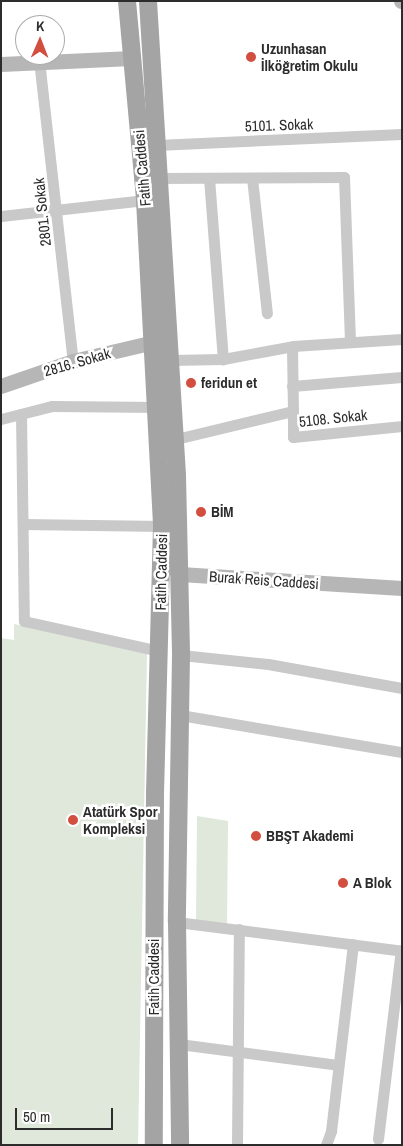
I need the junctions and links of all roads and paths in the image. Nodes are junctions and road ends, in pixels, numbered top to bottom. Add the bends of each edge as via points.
1 (127, 1) edge
2 (148, 1) edge
3 (132, 58) junction
4 (65, 59) edge
5 (15, 63) edge
6 (1, 64) edge
7 (40, 65) edge
8 (402, 134) edge
9 (157, 145) junction
10 (158, 178) junction
11 (209, 178) junction
12 (252, 178) junction
13 (145, 200) junction
14 (57, 209) junction
15 (1, 216) edge
16 (267, 312) dead end
17 (402, 339) edge
18 (154, 342) junction
19 (350, 342) junction
20 (292, 348) junction
21 (223, 358) junction
22 (171, 360) junction
23 (73, 361) junction
24 (402, 377) edge
25 (1, 386) edge
26 (292, 386) junction
27 (165, 405) junction
28 (294, 411) junction
29 (21, 414) junction
30 (1, 420) edge
31 (402, 426) edge
32 (176, 439) junction
33 (23, 524) junction
34 (162, 526) junction
35 (180, 574) junction
36 (402, 588) edge
37 (159, 651) junction
38 (181, 655) junction
39 (402, 688) edge
40 (180, 715) junction
41 (402, 752) edge
42 (178, 922) junction
43 (239, 930) junction
44 (353, 944) junction
45 (401, 950) edge
46 (179, 1044) junction
47 (238, 1051) junction
48 (338, 1065) junction
49 (378, 1139) dead end
50 (154, 1145) edge
51 (180, 1145) edge
52 (237, 1145) edge
53 (326, 1145) edge

1 - 3 main road, Fatih Caddesi
2 - 9 main road, Fatih Caddesi
3 - 4 street
3 - 13 main road, Fatih Caddesi
5 - 6 street
7 - 14 street, 2801. Sokak
8 - 9 street, 5101. Sokak
9 - 10 main road, Fatih Caddesi
10 - 11 street
10 - 22 main road, Fatih Caddesi
11 - 12 street
11 - 21 street
12 - 16 street
12 - 19 street via 344,178
13 - 14 street
13 - 18 main road, Fatih Caddesi
14 - 15 street
14 - 23 street, 2801. Sokak
17 - 19 street
18 - 23 street, 2816. Sokak
18 - 27 main road, Fatih Caddesi
19 - 20 street
20 - 21 street
20 - 26 street
21 - 22 street
22 - 27 main road, Fatih Caddesi
23 - 25 street, 2816. Sokak
24 - 26 street
26 - 28 street
27 - 29 street via 52,406
27 - 32 main road
27 - 34 main road, Fatih Caddesi
28 - 31 street, 5108. Sokak via 293,437
28 - 32 street, 5108. Sokak
29 - 30 street
29 - 33 street
32 - 35 main road
33 - 34 street
33 - 37 street via 24,621
34 - 35 street via 167,562
34 - 37 main road, Fatih Caddesi
35 - 36 street, Burak Reis Caddesi
35 - 38 main road
37 - 50 main road, Fatih Caddesi via 155,793
38 - 39 street via 268,664
38 - 40 main road
40 - 41 street
40 - 42 main road
42 - 43 street
42 - 46 main road
43 - 44 street
43 - 47 street
44 - 45 street
44 - 48 street
45 - 49 street
46 - 47 street
46 - 51 main road
47 - 48 street
47 - 52 street
48 - 53 street via 331,1131

